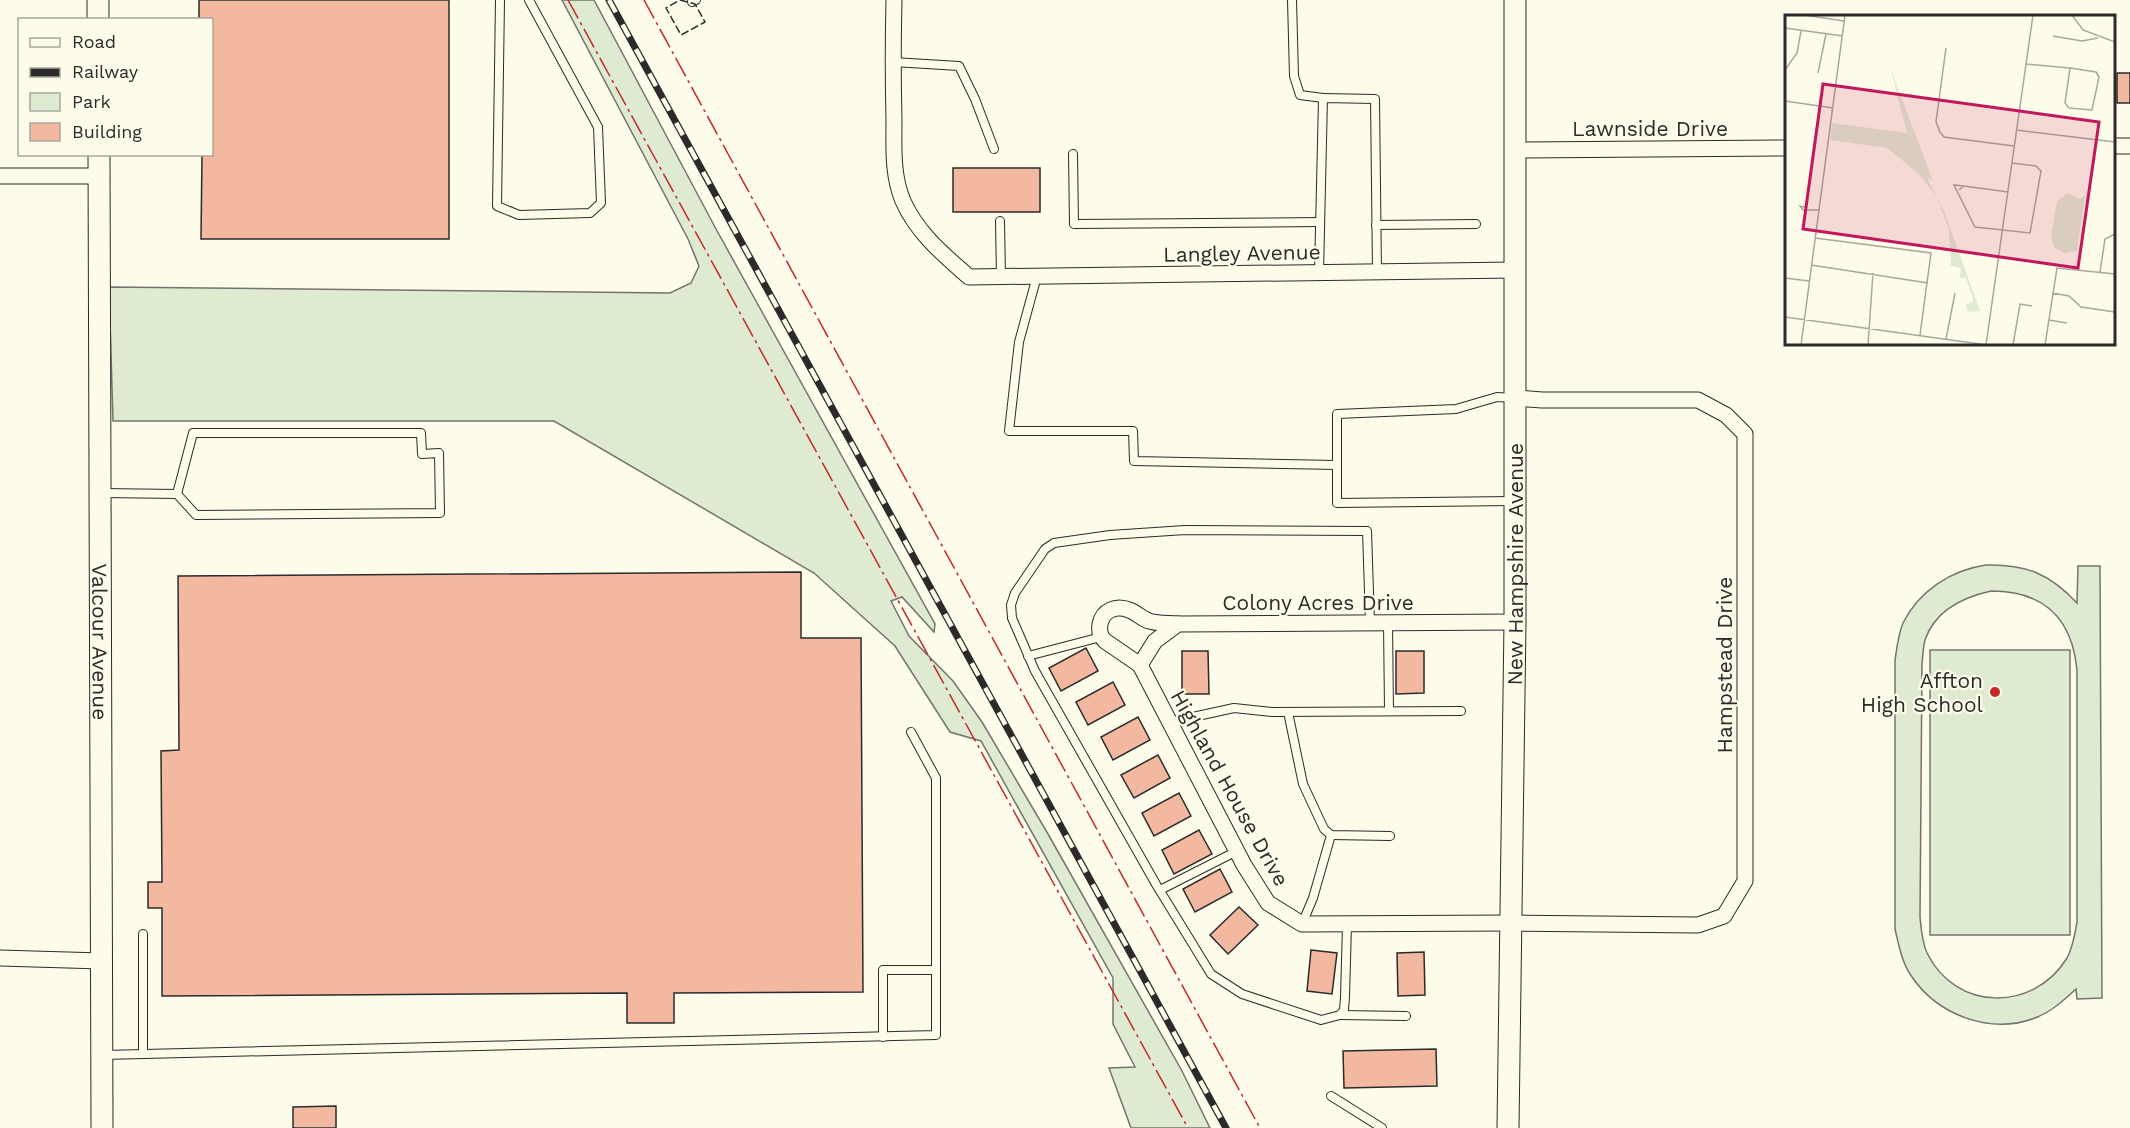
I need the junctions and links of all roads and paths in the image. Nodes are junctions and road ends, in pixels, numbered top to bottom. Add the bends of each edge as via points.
1 (98, 0) edge
2 (500, 0) edge
3 (529, 0) edge
4 (894, 0) edge
5 (1292, 0) edge
6 (1515, 0) edge
7 (98, 18) edge
8 (892, 62) junction
9 (1323, 98) junction
10 (994, 148) dead end
11 (1785, 148) edge
12 (1515, 150) junction
13 (1073, 154) dead end
14 (99, 156) edge
15 (0, 176) edge
16 (99, 176) junction
17 (1000, 221) dead end
18 (1320, 222) junction
19 (1476, 224) dead end
20 (1376, 225) junction
21 (1515, 270) junction
22 (1319, 273) junction
23 (1377, 273) junction
24 (1037, 276) junction
25 (1001, 277) junction
26 (1516, 398) junction
27 (1337, 465) junction
28 (100, 493) junction
29 (177, 494) junction
30 (1516, 501) junction
31 (1515, 622) junction
32 (1370, 623) junction
33 (1388, 623) junction
34 (1178, 624) junction
35 (1101, 637) junction
36 (1028, 656) junction
37 (1140, 665) junction
38 (1389, 711) junction
39 (1461, 711) dead end
40 (1288, 712) junction
41 (1170, 722) junction
42 (911, 732) dead end
43 (1331, 835) junction
44 (1390, 836) dead end
45 (1237, 851) junction
46 (1160, 890) junction
47 (1510, 923) junction
48 (1302, 924) junction
49 (1347, 925) junction
50 (143, 934) dead end
51 (0, 958) edge
52 (101, 961) junction
53 (936, 970) junction
54 (1340, 1015) junction
55 (1406, 1016) dead end
56 (883, 1036) junction
57 (143, 1054) junction
58 (102, 1055) junction
59 (1331, 1096) dead end
60 (102, 1128) edge
61 (1382, 1128) edge
62 (1508, 1128) edge

1 - 7 street
2 - 3 lane via 497,206 519,215 590,213 601,203 598,127
4 - 8 street
5 - 9 lane via 1294,76 1300,94
6 - 12 street, New Hampshire Avenue
8 - 10 lane via 959,66
8 - 25 street, Langley Avenue via 895,175 903,202 921,231 969,277
9 - 18 lane
9 - 20 lane via 1375,99
11 - 12 street, Lawnside Drive
12 - 21 street, New Hampshire Avenue
13 - 18 lane via 1074,224
14 - 16 street, Valcour Avenue
15 - 16 street
16 - 28 street, Valcour Avenue
17 - 25 lane
18 - 22 lane
19 - 20 lane
20 - 23 lane
21 - 23 street, Langley Avenue
21 - 26 street, New Hampshire Avenue
22 - 23 street, Langley Avenue
22 - 24 street, Langley Avenue
24 - 25 street, Langley Avenue
24 - 27 lane via 1019,342 1009,431 1133,431 1134,461
26 - 27 lane via 1497,397 1456,410 1336,414
26 - 30 street, New Hampshire Avenue
26 - 47 street, Hampstead Drive via 1698,400 1726,415 1745,434 1745,882 1724,916 1698,925
27 - 30 lane via 1337,503
28 - 29 lane
28 - 52 street, Valcour Avenue
29 - 29 lane via 196,515 440,513 439,453 422,454 421,433 193,433
30 - 31 street, New Hampshire Avenue
31 - 33 street, Colony Acres Drive
31 - 47 street, New Hampshire Avenue
32 - 33 street, Colony Acres Drive
32 - 34 street, Colony Acres Drive
32 - 36 lane via 1366,531 1185,530 1110,535 1054,543 1045,549 1015,593 1012,618
33 - 38 lane
34 - 35 street, Colony Acres Drive via 1149,621 1128,609 1116,608 1101,618
34 - 37 street via 1155,641
35 - 36 lane
35 - 37 street
36 - 46 lane
37 - 41 street, Highland House Drive
38 - 39 lane
38 - 40 lane
40 - 41 lane via 1234,708
40 - 43 lane via 1303,784 1324,829
41 - 45 street, Highland House Drive
42 - 53 lane via 936,778
43 - 44 lane
43 - 48 lane
45 - 46 lane
45 - 48 street, Highland House Drive via 1269,903
46 - 54 lane via 1211,974 1242,994 1320,1020
47 - 49 street
47 - 62 street, New Hampshire Avenue
48 - 49 street
49 - 54 lane via 1344,1010
50 - 57 lane
51 - 52 street
52 - 58 street, Valcour Avenue
53 - 56 lane via 936,1035
53 - 56 lane via 883,970
54 - 55 lane
56 - 57 lane
57 - 58 lane
58 - 60 street, Valcour Avenue
59 - 61 lane

